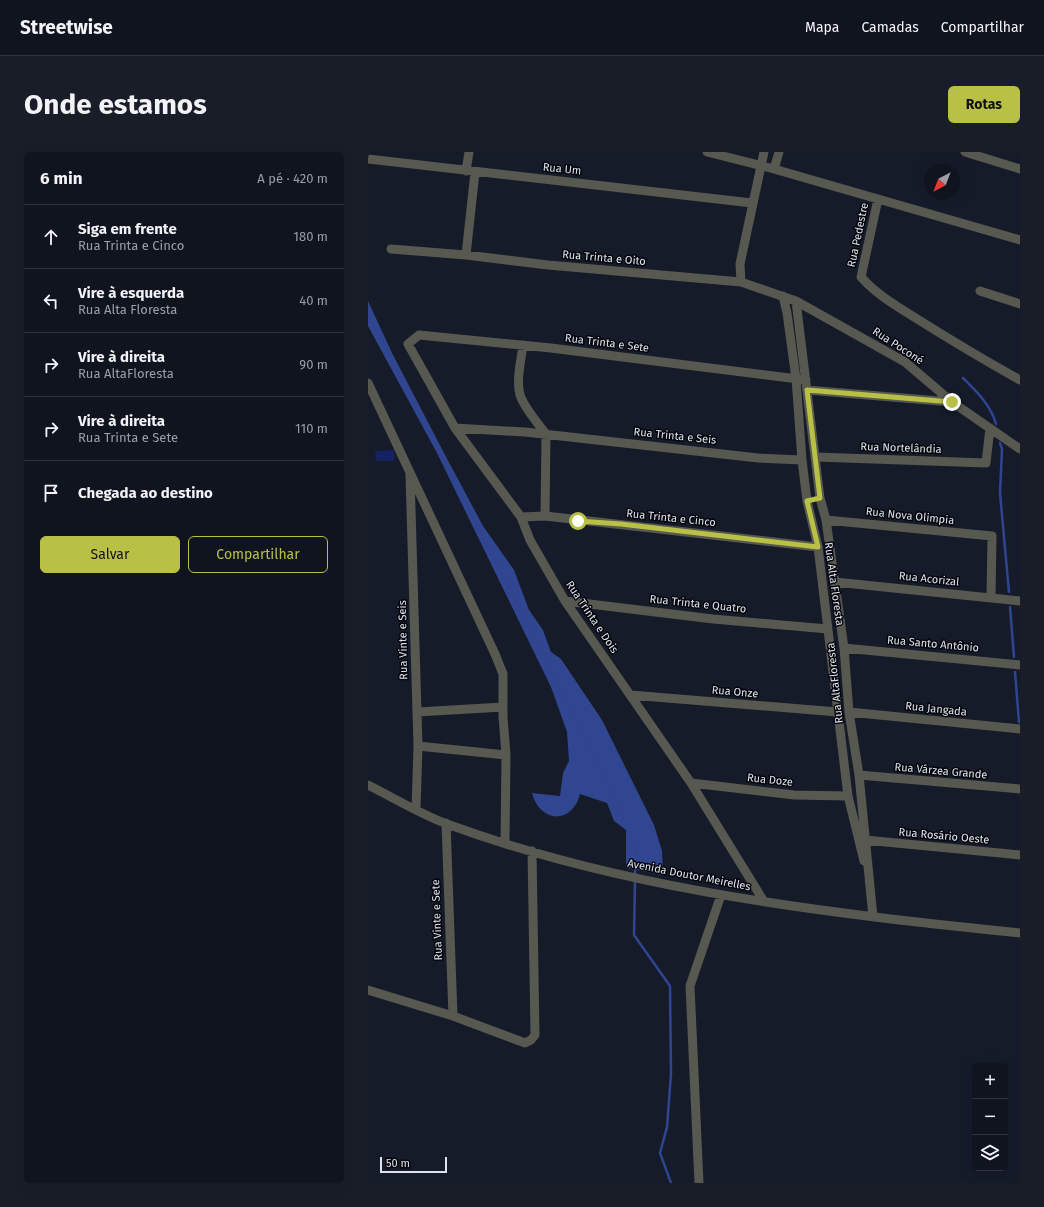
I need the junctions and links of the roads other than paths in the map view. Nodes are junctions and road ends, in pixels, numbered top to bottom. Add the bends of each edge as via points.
1 (469, 152) edge
2 (707, 152) edge
3 (764, 152) edge
4 (779, 152) edge
5 (965, 152) edge
6 (368, 159) edge
7 (760, 166) junction
8 (774, 169) junction
9 (1020, 169) edge
10 (470, 171) junction
11 (878, 199) junction
12 (752, 203) junction
13 (1020, 240) edge
14 (391, 249) dead end
15 (466, 255) junction
16 (741, 282) junction
17 (980, 291) dead end
18 (783, 296) junction
19 (796, 301) junction
20 (1020, 304) edge
21 (408, 344) joint
22 (523, 345) junction
23 (801, 379) junction
24 (1020, 380) edge
25 (368, 383) edge
26 (807, 390) junction
27 (952, 402) junction
28 (455, 428) junction
29 (990, 428) junction
30 (546, 434) junction
31 (1020, 449) edge
32 (816, 457) junction
33 (802, 460) junction
34 (410, 470) junction
35 (820, 498) junction
36 (807, 501) junction
37 (545, 516) junction
38 (522, 517) junction
39 (826, 520) junction
40 (818, 547) junction
41 (835, 582) junction
42 (991, 598) junction
43 (1020, 600) edge
44 (565, 601) junction
45 (828, 629) junction
46 (844, 648) junction
47 (1020, 665) edge
48 (631, 695) junction
49 (503, 707) junction
50 (417, 712) junction
51 (838, 712) junction
52 (849, 712) junction
53 (1020, 729) edge
54 (418, 746) junction
55 (506, 755) junction
56 (859, 776) junction
57 (691, 783) junction
58 (368, 785) edge
59 (1020, 790) edge
60 (848, 796) junction
61 (416, 810) junction
62 (446, 823) junction
63 (865, 840) junction
64 (505, 842) junction
65 (532, 851) junction
66 (1020, 855) edge
67 (868, 873) junction
68 (721, 895) junction
69 (763, 900) junction
70 (873, 917) junction
71 (1020, 933) edge
72 (368, 990) edge
73 (453, 1016) junction
74 (699, 1183) edge

1 - 10 street
2 - 7 street
3 - 7 street
4 - 8 street
5 - 9 street
6 - 10 street, Rua Um
7 - 8 street
7 - 12 street
8 - 11 street
10 - 12 street, Rua Um
10 - 15 street
11 - 13 street
11 - 24 street, Rua Pedestre via 861,277 870,288 901,309
12 - 16 street via 740,264
14 - 15 street, Rua Trinta e Oito
15 - 16 street, Rua Trinta e Oito
16 - 18 street, Rua Trinta e Oito
17 - 20 street
18 - 19 street, Rua Poconé
18 - 23 street, Rua Alta Floresta
19 - 23 street, Rua AltaFloresta
19 - 27 street, Rua Poconé via 905,362
21 - 22 street, Rua Trinta e Sete via 419,335
21 - 28 street, Rua Trinta e Dois
22 - 23 street, Rua Trinta e Sete
22 - 30 street via 519,376 520,395 536,423
23 - 26 street, Rua AltaFloresta
23 - 33 street, Rua Alta Floresta
25 - 34 street
26 - 27 street
26 - 32 street, Rua AltaFloresta
27 - 29 street, Rua Poconé
28 - 30 street
28 - 38 street, Rua Trinta e Dois
29 - 31 street, Rua Poconé
29 - 32 street, Rua Nortelândia via 986,463
30 - 33 street, Rua Trinta e Seis via 758,458
30 - 37 street
32 - 35 street, Rua AltaFloresta
33 - 36 street, Rua Alta Floresta
34 - 49 street via 503,674
34 - 50 street, Rua Vinte e Seis
35 - 36 street
35 - 39 street, Rua AltaFloresta
36 - 40 street, Rua Alta Floresta
37 - 38 street, Rua Trinta e Cinco
37 - 40 street, Rua Trinta e Cinco
38 - 44 street, Rua Trinta e Dois via 530,540
39 - 41 street, Rua AltaFloresta
39 - 42 street, Rua Nova Olimpia via 992,536
40 - 45 street, Rua Alta Floresta
41 - 42 street, Rua Acorizal
41 - 46 street, Rua AltaFloresta
42 - 43 street, Rua Acorizal
44 - 45 street, Rua Trinta e Quatro via 712,619
44 - 48 street, Rua Trinta e Dois
45 - 51 street, Rua Alta Floresta
46 - 47 street, Rua Santo Antônio
46 - 52 street, Rua AltaFloresta
48 - 51 street, Rua Onze
48 - 57 street, Rua Trinta e Dois
49 - 50 street
49 - 55 street
50 - 54 street, Rua Vinte e Seis
51 - 60 street, Rua Alta Floresta
52 - 53 street, Rua Jangada
52 - 56 street, Rua AltaFloresta
54 - 55 street
54 - 61 street, Rua Vinte e Seis
55 - 64 street
56 - 59 street, Rua Várzea Grande
56 - 63 street, Rua AltaFloresta
57 - 60 street, Rua Doze via 794,795
57 - 69 street, Rua Trinta e Dois
58 - 61 street, Avenida Doutor Meirelles
60 - 67 street, Rua Alta Floresta
61 - 62 street, Avenida Doutor Meirelles
62 - 64 street, Avenida Doutor Meirelles
62 - 73 street, Rua Vinte e Sete
63 - 66 street, Rua Rosário Oeste
63 - 67 street, Rua AltaFloresta
64 - 65 street, Avenida Doutor Meirelles
65 - 68 street, Avenida Doutor Meirelles via 629,876
65 - 73 street via 535,1035 525,1043
67 - 70 street
68 - 69 street, Avenida Doutor Meirelles
68 - 74 street via 690,986
69 - 70 street, Avenida Doutor Meirelles
70 - 71 street, Avenida Doutor Meirelles
72 - 73 street

